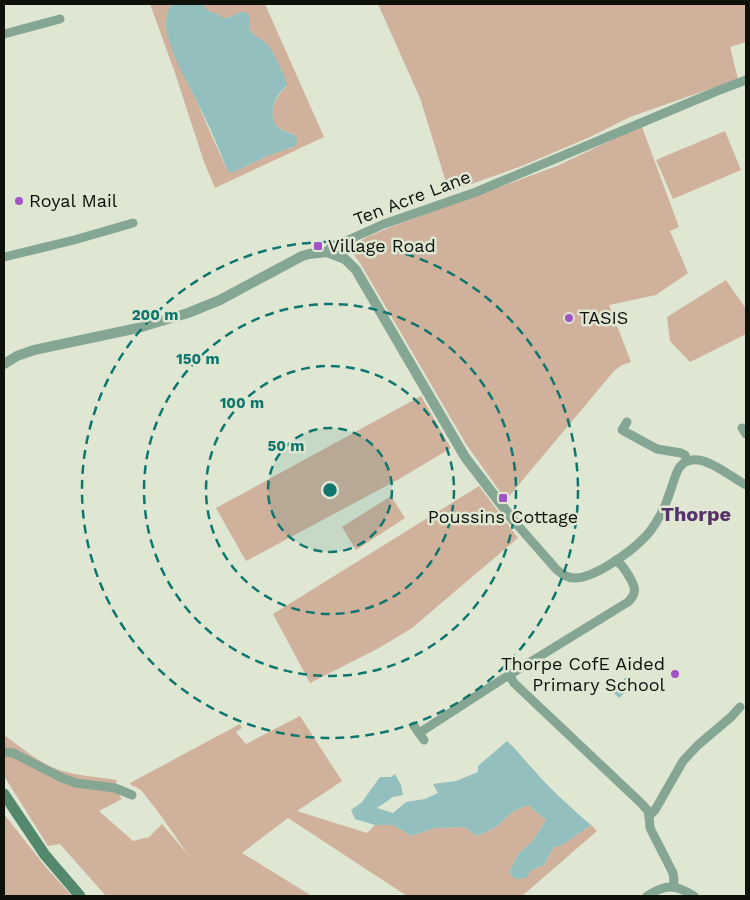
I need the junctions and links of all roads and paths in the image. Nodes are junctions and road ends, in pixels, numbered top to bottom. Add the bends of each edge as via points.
1 (60, 19) dead end
2 (4, 34) edge
3 (746, 80) edge
4 (133, 223) dead end
5 (327, 252) junction
6 (4, 256) edge
7 (4, 364) edge
8 (626, 422) dead end
9 (687, 461) junction
10 (746, 485) edge
11 (512, 520) joint
12 (616, 560) junction
13 (509, 676) junction
14 (740, 707) dead end
15 (419, 733) dead end
16 (4, 752) edge
17 (4, 794) edge
18 (132, 795) dead end
19 (650, 816) junction
20 (673, 886) junction
21 (80, 896) edge
22 (647, 896) edge
23 (694, 896) edge

1 - 2 street
3 - 5 street, Ten Acre Lane via 476,192 384,224
4 - 6 street
5 - 7 street, Ten Acre Lane via 302,256 220,300 188,313 138,328 34,350
5 - 11 street via 345,259 356,270 465,457
8 - 9 street via 622,430 656,449 681,453
9 - 10 street via 693,459 708,463
9 - 12 street via 678,470 654,525 642,540
11 - 12 street via 553,567 571,578 596,573
12 - 13 street via 633,583 635,591 631,599
13 - 15 street
13 - 19 street via 642,804
14 - 19 street via 683,761
16 - 18 street via 13,753 76,783 115,788
17 - 21 main road via 45,855
19 - 20 street via 650,828 672,873
20 - 22 street
20 - 23 street

